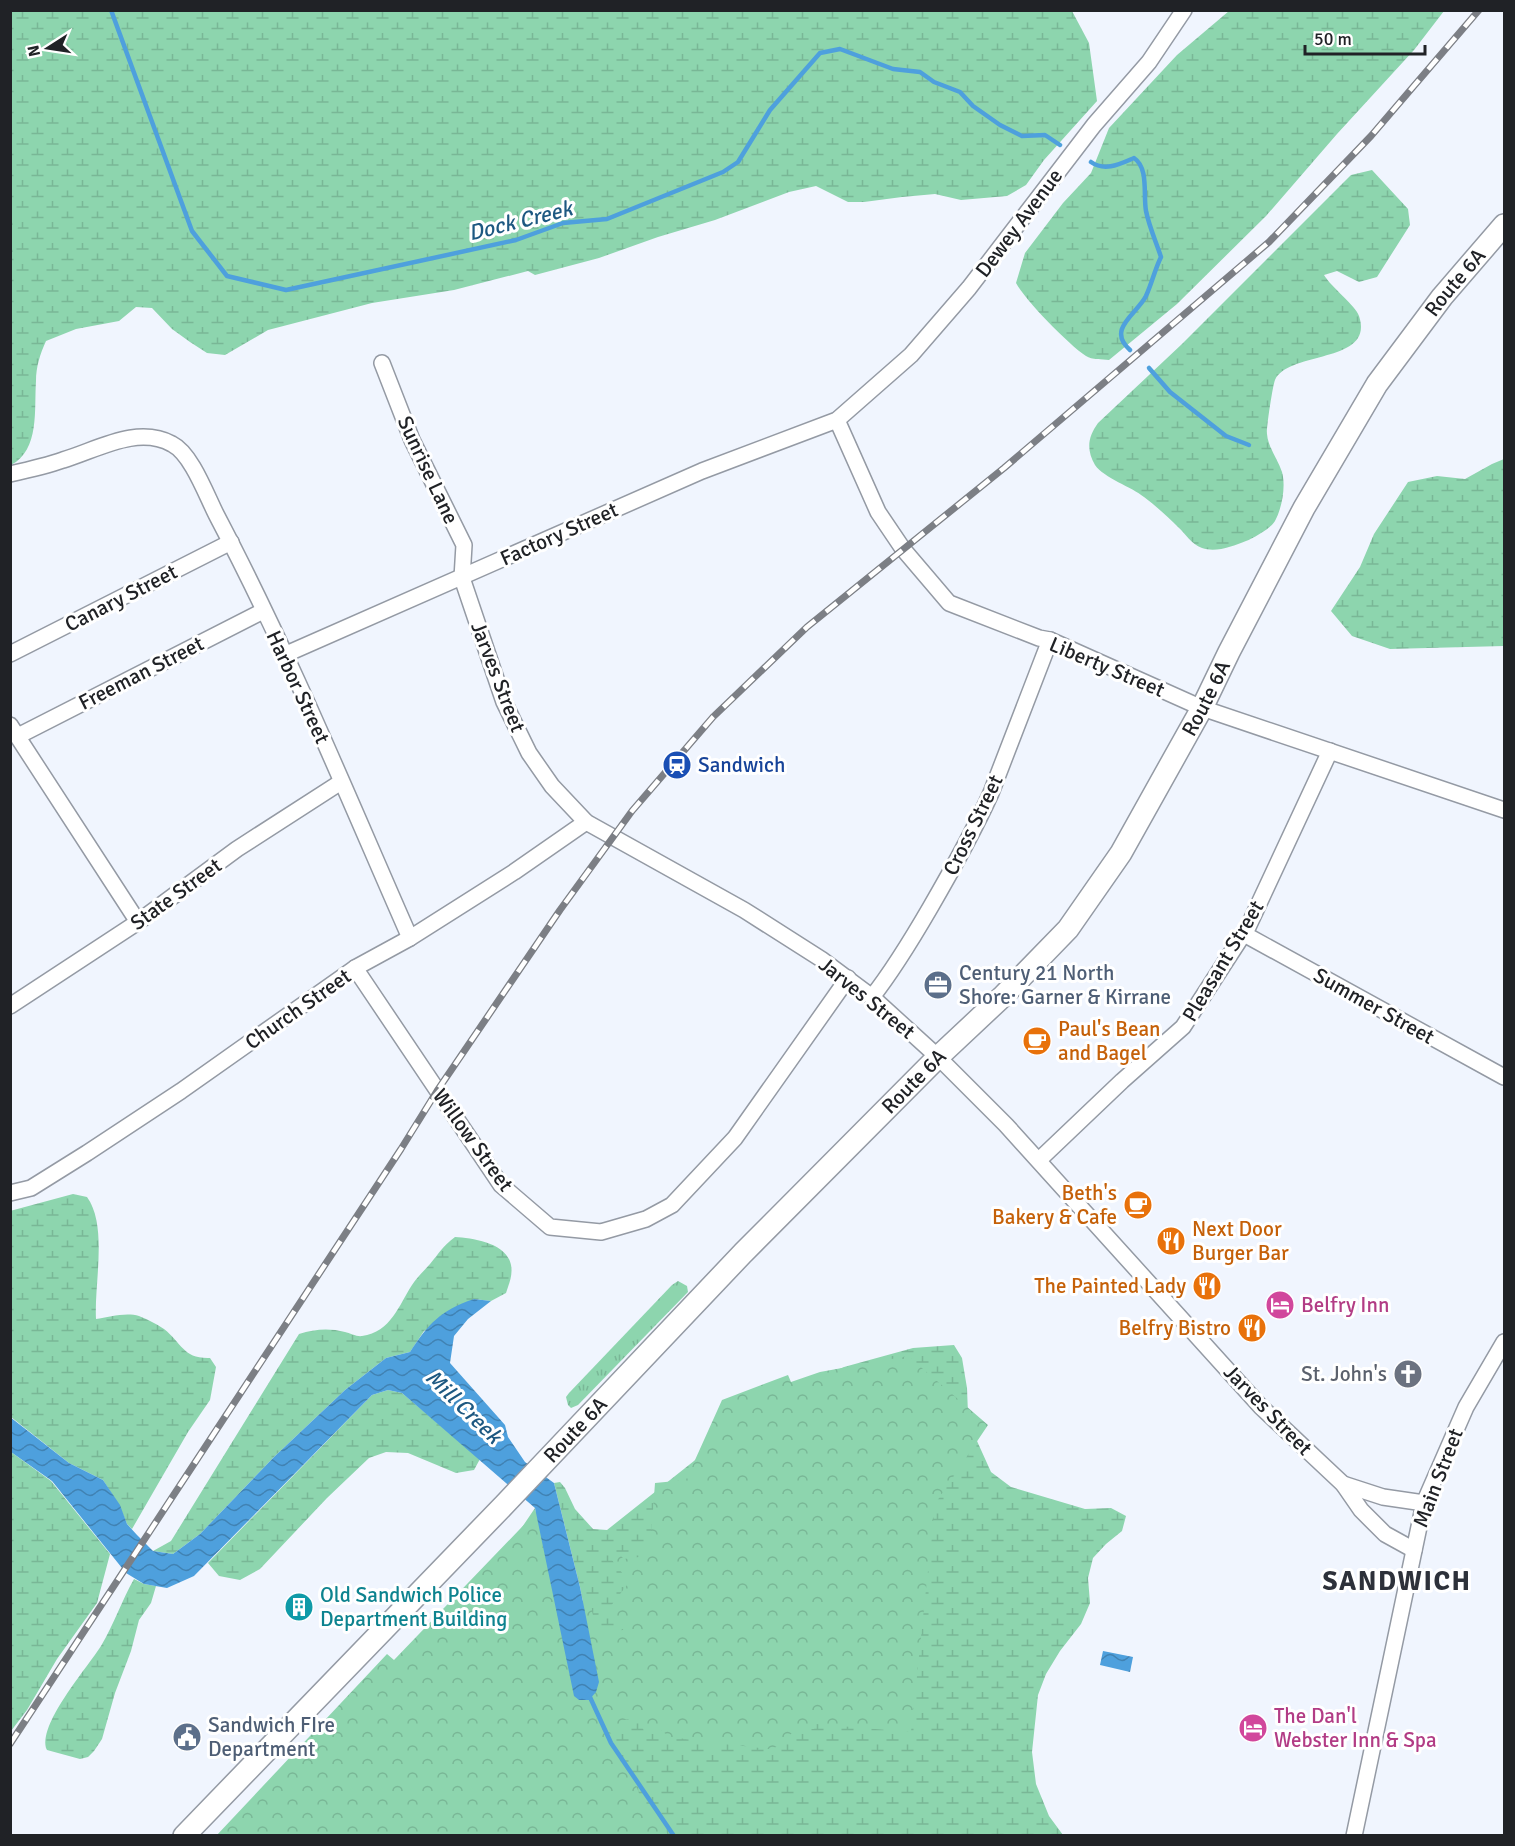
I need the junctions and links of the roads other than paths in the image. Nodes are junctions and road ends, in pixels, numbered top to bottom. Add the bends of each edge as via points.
1 (1184, 10) edge
2 (1504, 225) edge
3 (382, 363) dead end
4 (837, 420) junction
5 (10, 474) edge
6 (231, 542) junction
7 (462, 578) junction
8 (263, 611) junction
9 (1050, 640) junction
10 (10, 654) edge
11 (284, 655) junction
12 (1202, 708) junction
13 (14, 731) edge
14 (1330, 751) junction
15 (341, 782) junction
16 (1504, 810) edge
17 (586, 822) junction
18 (138, 922) junction
19 (1244, 934) junction
20 (410, 938) junction
21 (355, 969) junction
22 (848, 978) junction
23 (872, 997) junction
24 (10, 1006) edge
25 (938, 1057) junction
26 (1504, 1077) edge
27 (1039, 1160) junction
28 (10, 1193) edge
29 (1504, 1342) edge
30 (1343, 1484) junction
31 (1424, 1503) junction
32 (1414, 1550) junction
33 (184, 1836) edge
34 (1353, 1836) edge

1 - 4 street, Dewey Avenue via 1149,62 1094,125 969,288 912,355
2 - 12 main road, Route 6A via 1442,297 1377,384 1304,508
3 - 7 street, Sunrise Lane via 412,440 464,545
4 - 7 street, Factory Street via 702,471
4 - 9 street, Liberty Street via 878,512 903,549 949,603
5 - 6 street, Harbor Street via 127,438 149,437 172,444 187,457
6 - 8 street, Harbor Street
6 - 10 street, Canary Street
7 - 11 street, Factory Street
7 - 17 street, Jarves Street via 515,727 552,786
8 - 11 street, Harbor Street
8 - 13 street, Freeman Street
9 - 12 street, Liberty Street
9 - 23 street, Cross Street via 980,817 910,941
11 - 15 street, Harbor Street
12 - 14 street, Liberty Street
12 - 25 main road, Route 6A via 1121,853 1068,929
13 - 18 street
14 - 16 street, Liberty Street
14 - 19 street, Pleasant Street
15 - 18 street, State Street via 237,849
15 - 20 street, Harbor Street
17 - 20 street, Church Street
17 - 22 street, Jarves Street via 744,910
18 - 24 street, State Street
19 - 26 street, Summer Street
19 - 27 street, Pleasant Street via 1183,1027
20 - 21 street, Church Street
21 - 22 street, Willow Street via 501,1185 550,1227 602,1232 646,1219 672,1205 735,1138
21 - 28 street, Church Street via 87,1153 31,1188
22 - 23 street, Jarves Street
23 - 25 street, Jarves Street
25 - 27 street, Jarves Street
25 - 33 main road, Route 6A via 736,1260
27 - 30 street, Jarves Street via 1261,1407
29 - 31 street, Main Street via 1466,1407
30 - 31 street, Jarves Street via 1383,1497
30 - 32 street, Jarves Street via 1385,1534
31 - 32 street, Main Street
32 - 34 street, Main Street

